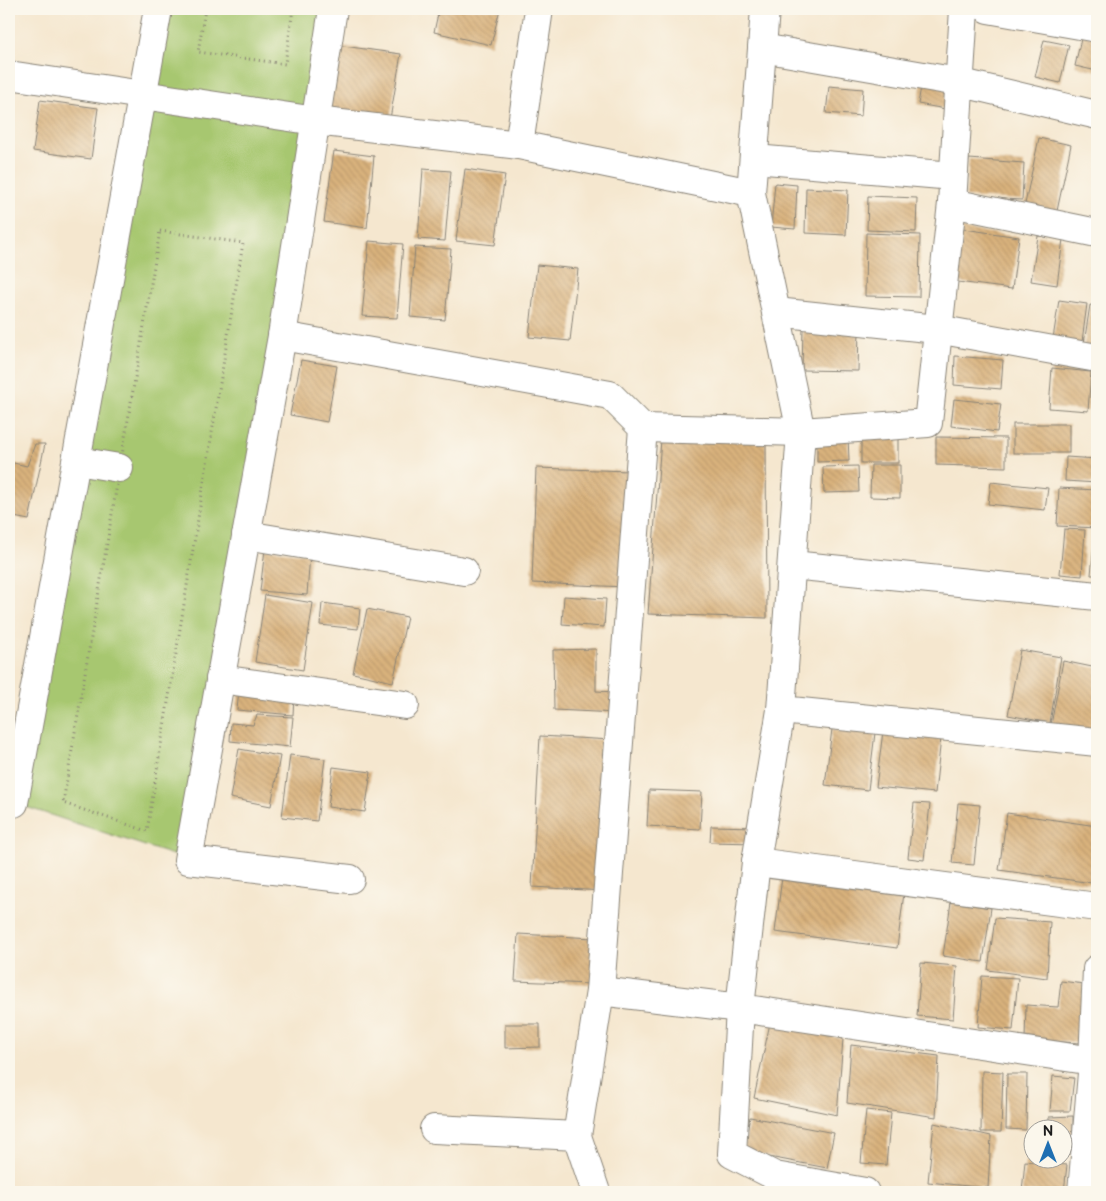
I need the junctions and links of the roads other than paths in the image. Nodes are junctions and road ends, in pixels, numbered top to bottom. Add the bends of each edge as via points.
1 (158, 9) edge
2 (333, 9) edge
3 (539, 9) edge
4 (765, 9) edge
5 (964, 9) edge
6 (988, 9) edge
7 (1097, 28) edge
8 (762, 48) junction
9 (9, 74) edge
10 (958, 82) junction
11 (144, 95) junction
12 (1097, 115) edge
13 (316, 122) junction
14 (519, 145) junction
15 (754, 159) junction
16 (953, 176) junction
17 (751, 193) junction
18 (952, 203) junction
19 (1097, 233) edge
20 (776, 312) junction
21 (937, 329) junction
22 (282, 336) junction
23 (1097, 358) edge
24 (644, 428) junction
25 (801, 432) junction
26 (77, 460) junction
27 (119, 468) road end
28 (246, 535) junction
29 (792, 565) junction
30 (464, 571) dead end
31 (1097, 596) edge
32 (220, 679) junction
33 (404, 705) dead end
34 (781, 710) junction
35 (1097, 742) edge
36 (14, 803) dead end
37 (756, 862) junction
38 (350, 879) dead end
39 (1097, 907) edge
40 (1097, 969) edge
41 (600, 991) junction
42 (1097, 1004) edge
43 (740, 1008) junction
44 (1093, 1061) junction
45 (434, 1129) dead end
46 (577, 1136) junction
47 (802, 1186) edge
48 (596, 1192) edge
49 (865, 1192) edge
50 (1082, 1192) edge

1 - 11 street
2 - 13 street
3 - 14 street
4 - 8 street
5 - 10 street
6 - 7 street
8 - 10 street
8 - 15 street
9 - 11 street
10 - 12 street
10 - 16 street
11 - 13 street
11 - 26 street
13 - 14 street
13 - 22 street
14 - 17 street
15 - 16 street
15 - 17 street
16 - 18 street
17 - 20 street
18 - 19 street
18 - 21 street
20 - 21 street
20 - 25 street
21 - 23 street
21 - 25 street via 928,423
22 - 24 street via 610,395
22 - 28 street
24 - 25 street
24 - 41 street
25 - 29 street
26 - 27 street
26 - 36 street
28 - 30 street
28 - 32 street
29 - 31 street
29 - 34 street
32 - 33 street
32 - 38 street via 188,860
34 - 35 street
34 - 37 street
37 - 39 street
37 - 43 street
40 - 42 street
41 - 43 street
41 - 46 street
42 - 44 street
43 - 44 street
43 - 47 street via 732,1154
44 - 50 street
45 - 46 street
46 - 48 street
47 - 49 street

